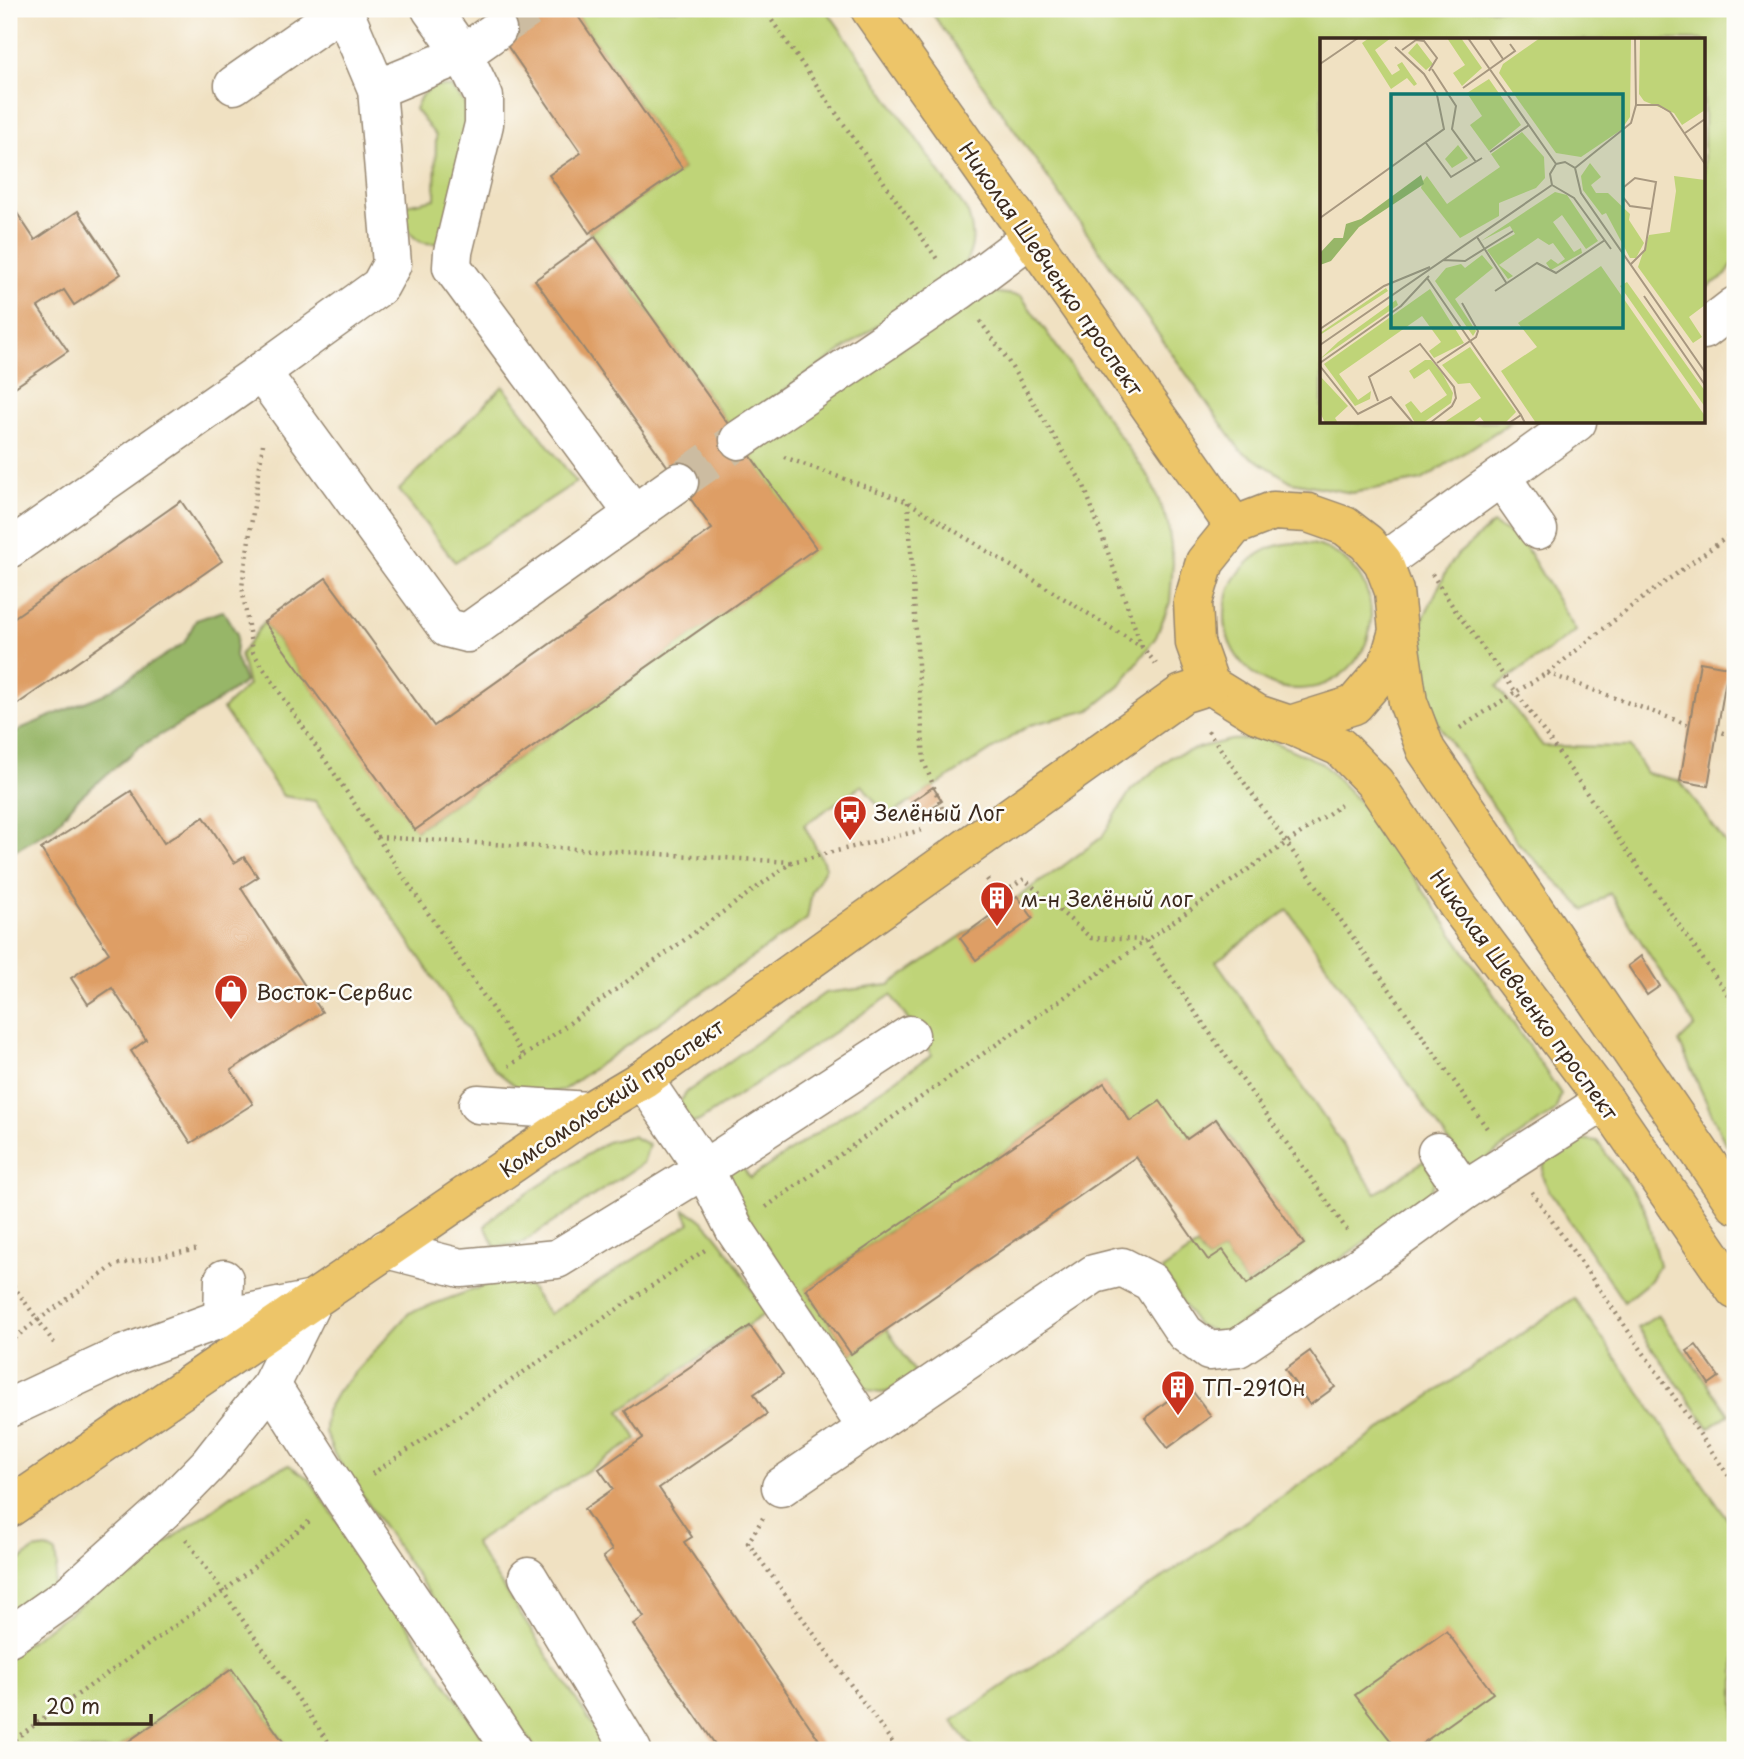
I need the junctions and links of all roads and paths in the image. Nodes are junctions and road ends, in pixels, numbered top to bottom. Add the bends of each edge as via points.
1 (343, 9) edge
2 (870, 9) edge
3 (450, 24) edge
4 (497, 30) tunnel mouth
5 (234, 85) dead end
6 (377, 89) junction
7 (1031, 237) junction
8 (392, 264) junction
9 (452, 267) junction
10 (267, 381) junction
11 (1574, 424) edge
12 (739, 440) joint
13 (1501, 477) junction
14 (679, 482) tunnel mouth
15 (908, 502) junction
16 (634, 514) junction
17 (1234, 526) junction
18 (1538, 530) dead end
19 (1735, 531) edge
20 (9, 549) edge
21 (1397, 552) junction
22 (1398, 631) junction
23 (1547, 673) junction
24 (1196, 690) junction
25 (1516, 692) junction
26 (1290, 725) junction
27 (1689, 725) dead end
28 (1716, 730) dead end
29 (1735, 737) edge
30 (1426, 750) junction
31 (1375, 783) junction
32 (958, 836) junction
33 (377, 837) junction
34 (1285, 843) junction
35 (792, 862) junction
36 (1145, 940) junction
37 (1735, 1005) edge
38 (910, 1035) dead end
39 (524, 1056) junction
40 (503, 1069) dead end
41 (643, 1079) junction
42 (1605, 1101) junction
43 (478, 1104) dead end
44 (589, 1111) junction
45 (1437, 1152) dead end
46 (1511, 1163) junction
47 (704, 1169) junction
48 (1464, 1191) junction
49 (1735, 1204) edge
50 (735, 1230) junction
51 (386, 1249) junction
52 (1368, 1261) junction
53 (224, 1279) dead end
54 (9, 1280) edge
55 (1735, 1290) edge
56 (313, 1300) junction
57 (223, 1318) junction
58 (9, 1342) edge
59 (271, 1385) junction
60 (10, 1405) edge
61 (867, 1428) junction
62 (1735, 1485) edge
63 (781, 1487) joint
64 (341, 1495) junction
65 (9, 1508) edge
66 (528, 1577) dead end
67 (9, 1637) edge
68 (9, 1743) edge
69 (512, 1750) edge
70 (632, 1750) edge
71 (898, 1750) edge

1 - 5 street
1 - 6 street
2 - 7 main road, Николая Шевченко проспект
3 - 4 street
3 - 6 street
3 - 9 street via 484,97 484,124
6 - 8 street
7 - 12 street
7 - 17 main road, Николая Шевченко проспект
8 - 9 street
8 - 10 street via 380,286
9 - 16 street
10 - 16 street via 447,628 467,633
10 - 20 street
10 - 33 path via 242,587 252,651
11 - 13 street
12 - 15 path
13 - 18 street
13 - 21 street
14 - 16 street
15 - 24 path via 1142,647
15 - 32 path via 924,762
17 - 21 main road via 1273,512 1308,513 1345,526 1367,543
17 - 24 main road via 1205,562 1193,602
19 - 23 path
21 - 22 main road
21 - 25 path via 1457,612
22 - 26 main road via 1388,665 1354,705
22 - 30 main road via 1408,702
23 - 25 path
23 - 27 path
24 - 26 main road
24 - 32 main road, Комсомольский проспект
24 - 34 path
25 - 30 path
25 - 37 path
26 - 31 main road, Николая Шевченко проспект via 1340,747
28 - 29 path
30 - 49 main road
31 - 34 path
31 - 42 main road, Николая Шевченко проспект via 1459,907
32 - 35 path
32 - 36 path via 999,896 1024,879 1091,939
32 - 41 main road, Комсомольский проспект
33 - 35 path
33 - 39 path
34 - 36 path
34 - 46 path
35 - 39 path
36 - 50 path
36 - 52 path
38 - 47 street
39 - 40 path
41 - 44 main road, Комсомольский проспект
41 - 47 street
42 - 46 street
42 - 55 main road, Николая Шевченко проспект
43 - 44 street
44 - 51 main road, Комсомольский проспект
45 - 48 street
46 - 48 street
46 - 62 path
47 - 50 street
47 - 51 street via 557,1259 461,1268
48 - 52 street
50 - 61 street
50 - 64 path
51 - 56 main road, Комсомольский проспект
52 - 61 street via 1238,1348 1209,1351 1185,1333 1152,1282 1122,1267 1094,1274
53 - 57 street
54 - 58 path via 38,1320
56 - 57 street
56 - 59 street
56 - 65 main road, Комсомольский проспект
57 - 60 street via 122,1354
59 - 64 street
59 - 67 street via 209,1464 166,1508 70,1594
61 - 63 street
63 - 71 path via 748,1543
64 - 68 path via 223,1592
64 - 69 street
66 - 70 street

